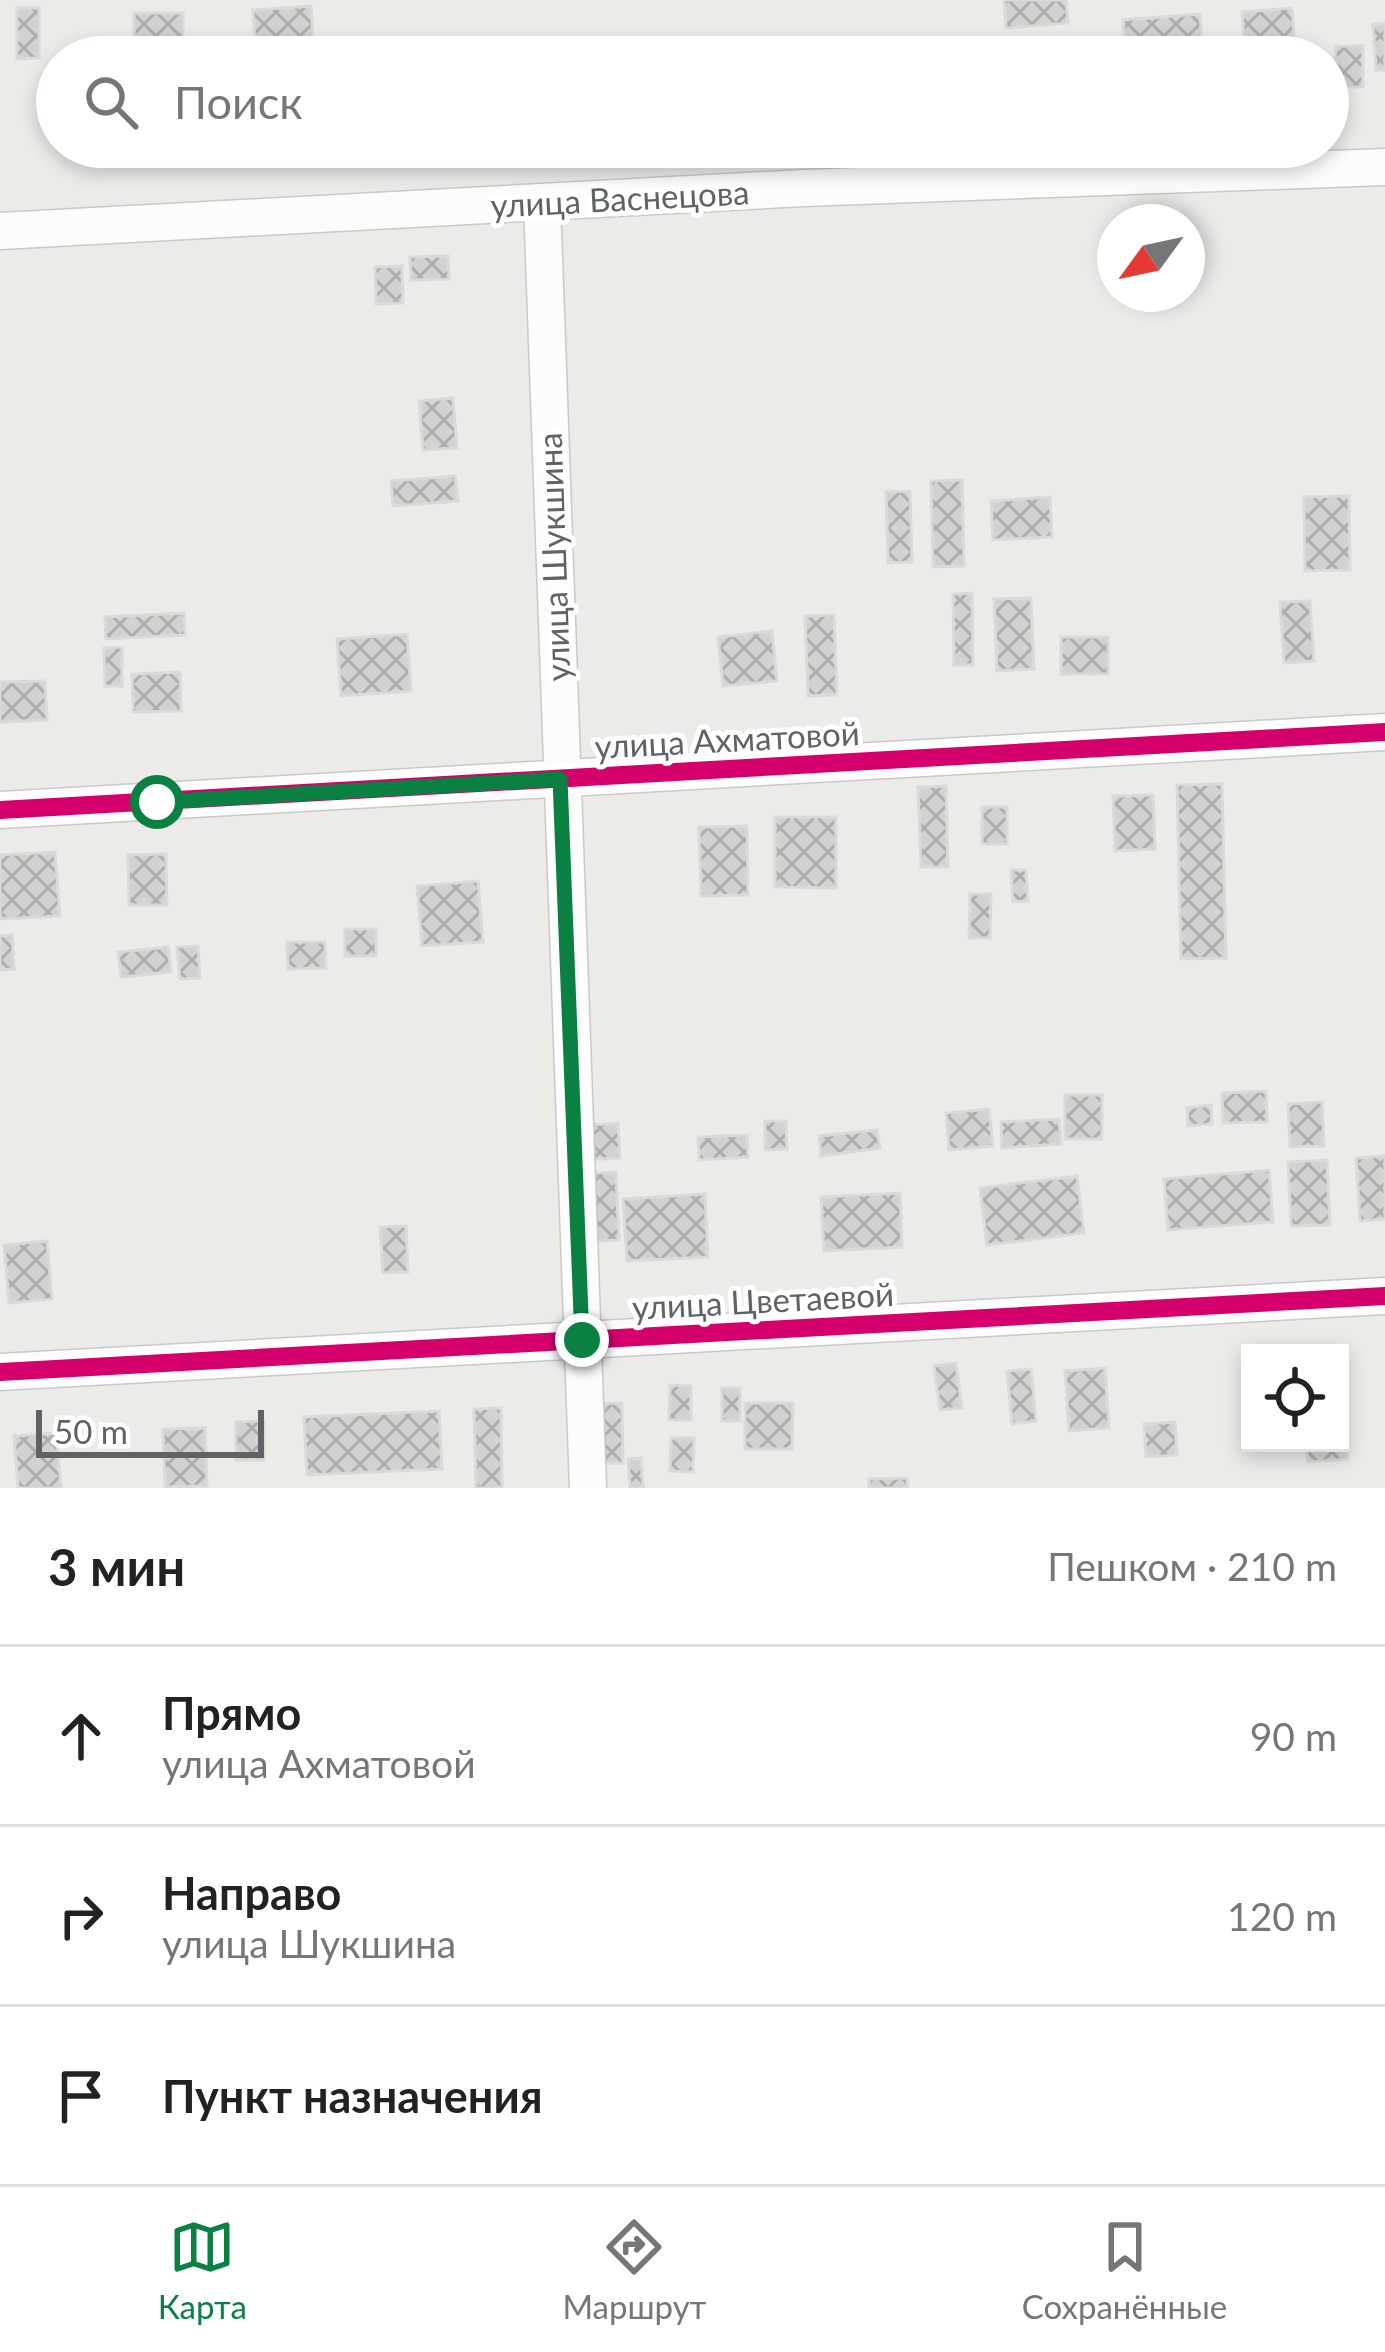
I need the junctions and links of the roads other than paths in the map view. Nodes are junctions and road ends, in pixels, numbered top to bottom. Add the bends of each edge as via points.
1 (1385, 167) edge
2 (542, 202) junction
3 (0, 231) edge
4 (1385, 732) edge
5 (560, 779) junction
6 (0, 810) edge
7 (1385, 1296) edge
8 (582, 1340) junction
9 (0, 1372) edge
10 (588, 1488) edge

1 - 2 street, улица Васнецова
2 - 3 street, улица Васнецова
2 - 5 street, улица Шукшина
4 - 5 street, улица Ахматовой
5 - 6 street, улица Ахматовой
5 - 8 street, улица Шукшина
7 - 8 street, улица Цветаевой
8 - 9 street, улица Цветаевой
8 - 10 street, улица Шукшина

